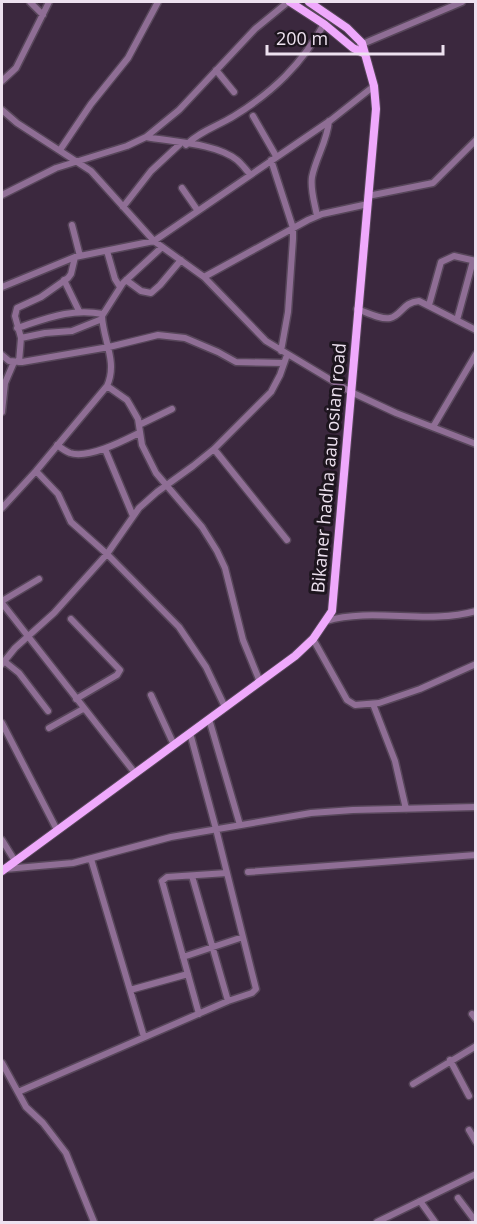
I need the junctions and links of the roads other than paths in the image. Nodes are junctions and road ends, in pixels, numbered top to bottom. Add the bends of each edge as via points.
1 (30, 2) edge
2 (50, 2) edge
3 (158, 2) edge
4 (289, 2) edge
5 (309, 2) edge
6 (462, 2) edge
7 (43, 15) junction
8 (324, 24) junction
9 (362, 44) junction
10 (353, 48) junction
11 (363, 53) junction
12 (216, 70) junction
13 (2, 81) edge
14 (374, 86) junction
15 (234, 92) dead end
16 (2, 110) edge
17 (254, 116) dead end
18 (329, 121) junction
19 (146, 137) junction
20 (476, 140) edge
21 (183, 144) junction
22 (60, 150) junction
23 (274, 158) junction
24 (79, 162) junction
25 (250, 174) junction
26 (182, 188) dead end
27 (2, 195) edge
28 (368, 200) junction
29 (123, 207) junction
30 (198, 211) junction
31 (317, 216) junction
32 (72, 225) dead end
33 (292, 228) junction
34 (154, 241) junction
35 (161, 248) junction
36 (107, 251) junction
37 (77, 257) junction
38 (181, 260) junction
39 (474, 261) edge
40 (204, 277) junction
41 (64, 280) junction
42 (126, 280) junction
43 (2, 287) edge
44 (120, 287) junction
45 (429, 305) junction
46 (357, 309) junction
47 (79, 311) junction
48 (102, 316) junction
49 (457, 320) junction
50 (17, 328) junction
51 (476, 330) edge
52 (21, 338) junction
53 (109, 347) junction
54 (284, 353) junction
55 (476, 354) edge
56 (2, 355) edge
57 (16, 362) junction
58 (284, 363) junction
59 (107, 386) junction
60 (351, 392) junction
61 (172, 408) dead end
62 (2, 412) edge
63 (139, 425) junction
64 (433, 427) junction
65 (140, 433) junction
66 (476, 444) edge
67 (57, 445) junction
68 (105, 448) junction
69 (214, 449) junction
70 (36, 471) junction
71 (168, 485) junction
72 (2, 508) edge
73 (133, 516) junction
74 (287, 540) dead end
75 (108, 554) junction
76 (39, 579) dead end
77 (2, 602) edge
78 (476, 611) edge
79 (71, 619) dead end
80 (326, 621) junction
81 (28, 636) junction
82 (313, 639) junction
83 (3, 662) edge
84 (476, 664) edge
85 (260, 682) junction
86 (151, 695) dead end
87 (76, 699) junction
88 (373, 704) junction
89 (225, 707) junction
90 (83, 708) junction
91 (48, 711) dead end
92 (209, 719) junction
93 (2, 723) edge
94 (49, 728) dead end
95 (190, 733) junction
96 (174, 745) junction
97 (135, 773) junction
98 (476, 807) edge
99 (406, 809) junction
100 (240, 825) junction
101 (216, 829) junction
102 (57, 830) junction
103 (2, 840) edge
104 (476, 855) edge
105 (91, 859) junction
106 (15, 861) junction
107 (2, 870) edge
108 (248, 872) dead end
109 (226, 873) junction
110 (192, 876) junction
111 (243, 937) junction
112 (212, 947) junction
113 (183, 957) junction
114 (188, 974) junction
115 (130, 990) junction
116 (228, 1001) junction
117 (199, 1014) junction
118 (144, 1036) junction
119 (476, 1046) edge
120 (450, 1060) junction
121 (2, 1063) edge
122 (413, 1084) dead end
123 (18, 1092) junction
124 (469, 1096) dead end
125 (468, 1130) dead end
126 (476, 1142) edge
127 (476, 1174) edge
128 (459, 1198) dead end
129 (420, 1202) junction
130 (390, 1216) junction
131 (94, 1222) edge
132 (377, 1222) edge
133 (394, 1222) edge
134 (435, 1222) edge
135 (476, 1222) edge

1 - 7 street
2 - 7 street
3 - 22 street via 128,58
4 - 8 main road
4 - 12 street via 255,29
5 - 9 main road via 347,28
6 - 9 street
7 - 13 street via 16,68
8 - 10 main road
8 - 21 street via 280,84 236,115
9 - 10 street
9 - 11 main road, Bikaner hadha aau osian road
10 - 11 main road
11 - 14 main road, Bikaner hadha aau osian road
12 - 15 street
12 - 19 street via 179,110
14 - 18 street
14 - 28 main road, Bikaner hadha aau osian road via 375,128
16 - 22 street
17 - 23 street
18 - 23 street
18 - 31 street via 328,136 312,179
19 - 21 street
19 - 24 street
20 - 28 street via 433,183
21 - 25 street via 224,152
21 - 29 street via 151,171
22 - 24 street
23 - 25 street
23 - 33 street
24 - 27 street via 56,168
24 - 29 street via 98,177
25 - 30 street
26 - 30 street
28 - 31 street
28 - 46 main road, Bikaner hadha aau osian road
29 - 34 street
30 - 34 street
31 - 33 street
32 - 37 street
33 - 40 street
33 - 54 street
34 - 35 street
34 - 36 street
35 - 38 street
35 - 42 street
36 - 37 street
36 - 44 street
37 - 41 street via 71,274
37 - 43 street
38 - 40 street
38 - 42 street via 151,293
39 - 45 street via 454,256 441,262
39 - 49 street
40 - 54 street via 266,341
41 - 47 street
41 - 50 street via 17,308
42 - 44 street
44 - 48 street
45 - 46 street via 413,301 389,319
45 - 49 street
46 - 60 main road, Bikaner hadha aau osian road
47 - 48 street
47 - 50 street
48 - 52 street via 72,331
48 - 53 street
49 - 51 street
50 - 52 street
52 - 57 street
53 - 57 street
53 - 58 street via 150,336 171,336 200,344 236,362
53 - 59 street via 111,377
54 - 58 street
54 - 60 street
55 - 64 street
56 - 57 street
57 - 62 street via 5,382
58 - 69 street via 271,392
59 - 63 street via 127,400
59 - 67 street
60 - 64 street
60 - 80 main road, Bikaner hadha aau osian road via 334,594
61 - 63 street
63 - 65 street
64 - 66 street
65 - 68 street
65 - 71 street via 149,460
67 - 68 street via 73,454
67 - 70 street
68 - 73 street
69 - 71 street
69 - 74 street
70 - 72 street
70 - 75 street via 58,494 71,522
71 - 73 street
71 - 85 street via 202,526 225,568 243,640
73 - 75 street
75 - 81 street
75 - 89 street via 179,627 206,666
76 - 77 street
77 - 81 street
78 - 80 street via 449,617 349,616
79 - 87 street via 120,670
80 - 82 main road, Bikaner hadha aau osian road
81 - 83 street
81 - 87 street
82 - 85 main road, Bikaner hadha aau osian road
82 - 88 street via 346,700 356,705
83 - 91 street via 19,673
84 - 88 street via 420,689
85 - 89 main road, Bikaner hadha aau osian road
86 - 96 street
87 - 90 street
88 - 99 street via 395,761
89 - 92 main road, Bikaner hadha aau osian road
90 - 94 street
90 - 97 street
92 - 95 main road, Bikaner hadha aau osian road
92 - 100 street
93 - 102 street
95 - 96 main road, Bikaner hadha aau osian road
95 - 101 street
96 - 97 main road, Bikaner hadha aau osian road
97 - 102 main road, Bikaner hadha aau osian road
98 - 99 street
99 - 100 street via 311,813
100 - 101 street
101 - 105 street
101 - 109 street
102 - 106 main road, Bikaner hadha aau osian road
103 - 106 street
104 - 108 street
105 - 107 street
105 - 115 street
106 - 107 main road, Bikaner hadha aau osian road
109 - 110 street
109 - 111 street
110 - 112 street
110 - 113 street via 162,881
111 - 112 street
111 - 116 street via 256,988
112 - 113 street
112 - 116 street
113 - 114 street
114 - 115 street
114 - 117 street
115 - 118 street
116 - 117 street
117 - 118 street
118 - 123 street
119 - 120 street
120 - 122 street
120 - 124 street
121 - 123 street
123 - 131 street via 66,1153
125 - 126 street
127 - 129 street
128 - 135 street
129 - 130 street
129 - 134 street
130 - 132 street
130 - 133 street

